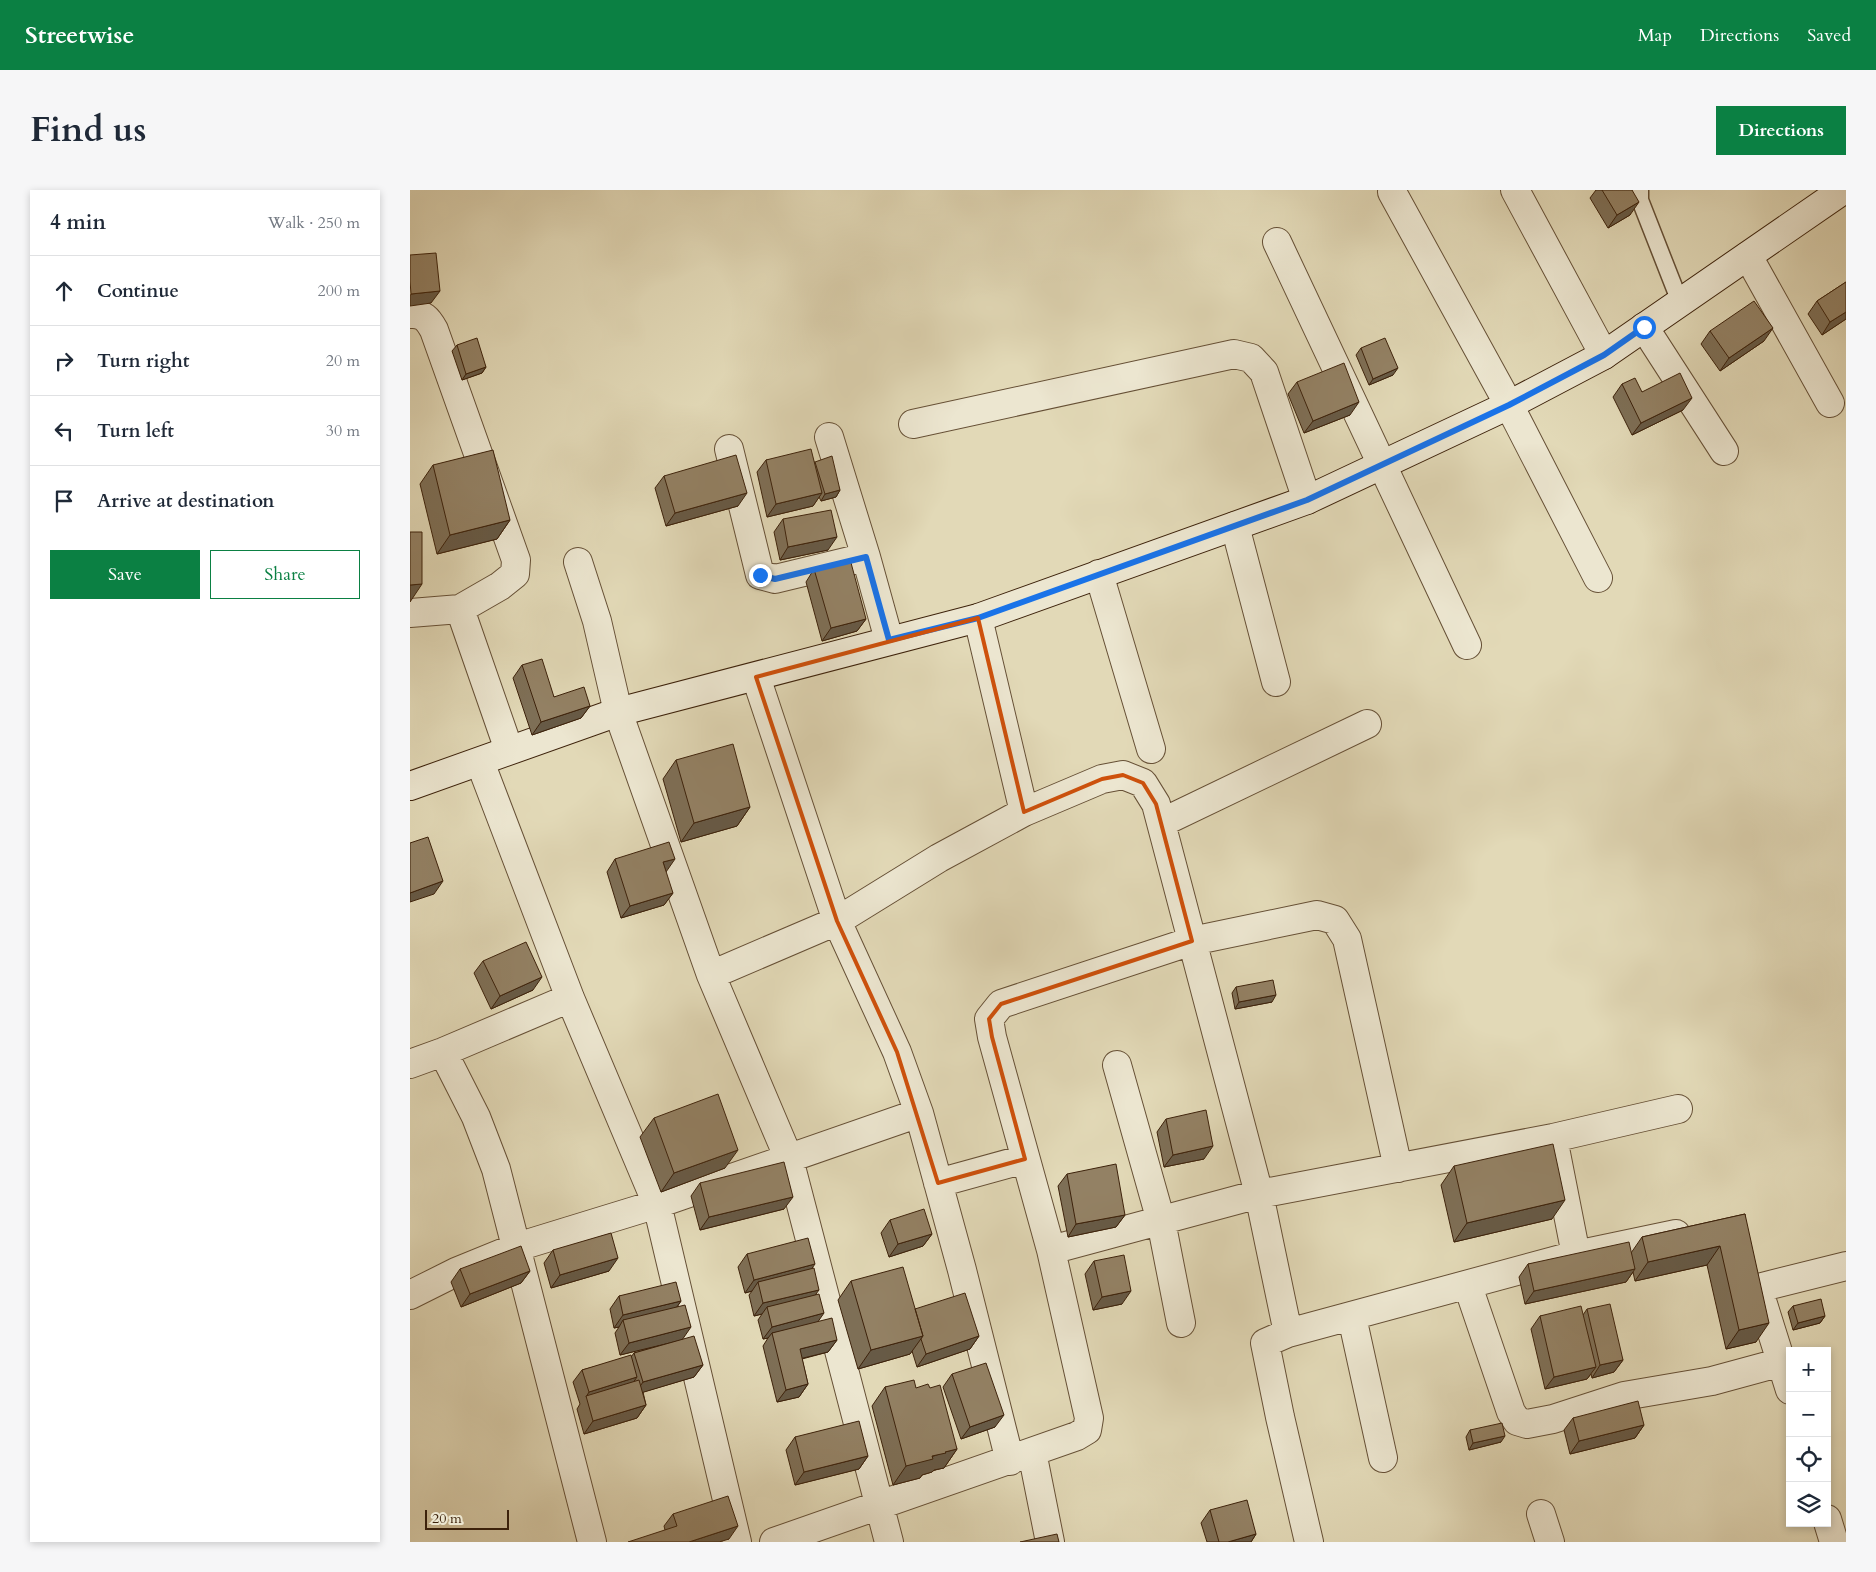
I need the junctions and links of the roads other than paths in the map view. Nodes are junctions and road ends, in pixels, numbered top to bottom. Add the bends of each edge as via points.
1 (1515, 190) edge
2 (1640, 190) edge
3 (1843, 190) edge
4 (1392, 192) dead end
5 (1277, 242) dead end
6 (1748, 256) junction
7 (1680, 302) junction
8 (410, 314) edge
9 (1644, 327) junction
10 (1604, 355) junction
11 (1830, 403) dead end
12 (1509, 405) junction
13 (913, 424) dead end
14 (829, 437) dead end
15 (729, 449) dead end
16 (1724, 451) dead end
17 (1382, 466) junction
18 (1307, 500) junction
19 (1236, 526) junction
20 (866, 557) junction
21 (578, 562) dead end
22 (1099, 574) junction
23 (1598, 578) dead end
24 (460, 609) junction
25 (410, 613) edge
26 (978, 618) junction
27 (889, 640) junction
28 (1467, 646) dead end
29 (756, 677) junction
30 (1276, 682) dead end
31 (618, 712) junction
32 (1368, 724) dead end
33 (1152, 749) dead end
34 (509, 750) junction
35 (480, 762) junction
36 (410, 786) edge
37 (1024, 812) junction
38 (1161, 824) junction
39 (837, 921) junction
40 (1192, 942) junction
41 (710, 975) junction
42 (570, 998) junction
43 (443, 1052) junction
44 (410, 1064) edge
45 (1117, 1065) dead end
46 (1678, 1109) dead end
47 (919, 1113) junction
48 (1553, 1138) junction
49 (788, 1159) junction
50 (1025, 1159) junction
51 (1398, 1168) junction
52 (938, 1183) junction
53 (1259, 1194) junction
54 (657, 1204) junction
55 (1161, 1221) junction
56 (1698, 1229) edge
57 (517, 1247) junction
58 (1051, 1250) junction
59 (1576, 1255) junction
60 (1749, 1260) edge
61 (1846, 1266) edge
62 (1468, 1286) junction
63 (1758, 1288) junction
64 (410, 1295) edge
65 (1352, 1317) junction
66 (1180, 1323) dead end
67 (1288, 1333) junction
68 (1782, 1362) junction
69 (1786, 1376) edge
70 (1021, 1457) junction
71 (1383, 1458) dead end
72 (880, 1505) junction
73 (1541, 1514) dead end
74 (1829, 1527) edge
75 (1301, 1540) edge
76 (592, 1542) edge
77 (737, 1542) edge
78 (774, 1542) edge
79 (888, 1542) edge
80 (1050, 1542) edge
81 (1550, 1542) edge
82 (1834, 1542) edge

1 - 10 street
2 - 7 lane via 1640,200
3 - 6 street
4 - 12 street
5 - 17 street
6 - 7 street
6 - 11 street
7 - 9 street
8 - 24 street via 419,313 434,330 516,560 515,574
9 - 10 street
9 - 16 street
10 - 12 street
12 - 17 street
12 - 23 street
13 - 18 street via 1234,354 1251,358 1264,372
14 - 20 street
15 - 20 street via 760,575 775,579
17 - 18 street
17 - 28 street
18 - 19 street
19 - 22 street
19 - 30 street
20 - 27 street
21 - 31 street via 597,621
22 - 26 street
22 - 33 street
24 - 25 street
24 - 34 street
26 - 27 street
26 - 37 street
27 - 29 street
29 - 31 street
29 - 39 street
31 - 34 street
31 - 41 street
32 - 38 street
34 - 35 street
35 - 36 street
35 - 42 street
37 - 38 street via 1102,779 1123,775 1143,783 1156,804
37 - 39 street via 938,858
38 - 40 street
39 - 41 street
39 - 47 street via 897,1052
40 - 50 street via 1001,1004 989,1019
40 - 51 street via 1317,915 1335,920 1347,939
40 - 53 street
41 - 49 street
42 - 43 street
42 - 54 street
43 - 44 street
43 - 57 street via 476,1117 496,1170
45 - 55 street
46 - 48 street
47 - 49 street
47 - 52 street
48 - 51 street
48 - 59 street
49 - 54 street
49 - 72 street
50 - 52 street
50 - 58 street
51 - 53 street
52 - 70 street
53 - 55 street
53 - 67 street
54 - 57 street
54 - 77 street
55 - 58 street
55 - 66 street
56 - 59 street
57 - 64 street
57 - 76 street
58 - 70 street via 1089,1418 1087,1430 1077,1436
59 - 62 street
60 - 63 street
61 - 63 street
62 - 65 street
62 - 68 street via 1511,1412 1517,1421 1527,1424 1624,1396 1712,1382
63 - 68 street
65 - 67 street
65 - 71 street
67 - 75 street via 1265,1343
68 - 69 street
70 - 72 street
70 - 80 street
72 - 78 street
72 - 79 street
73 - 81 street
74 - 82 street

